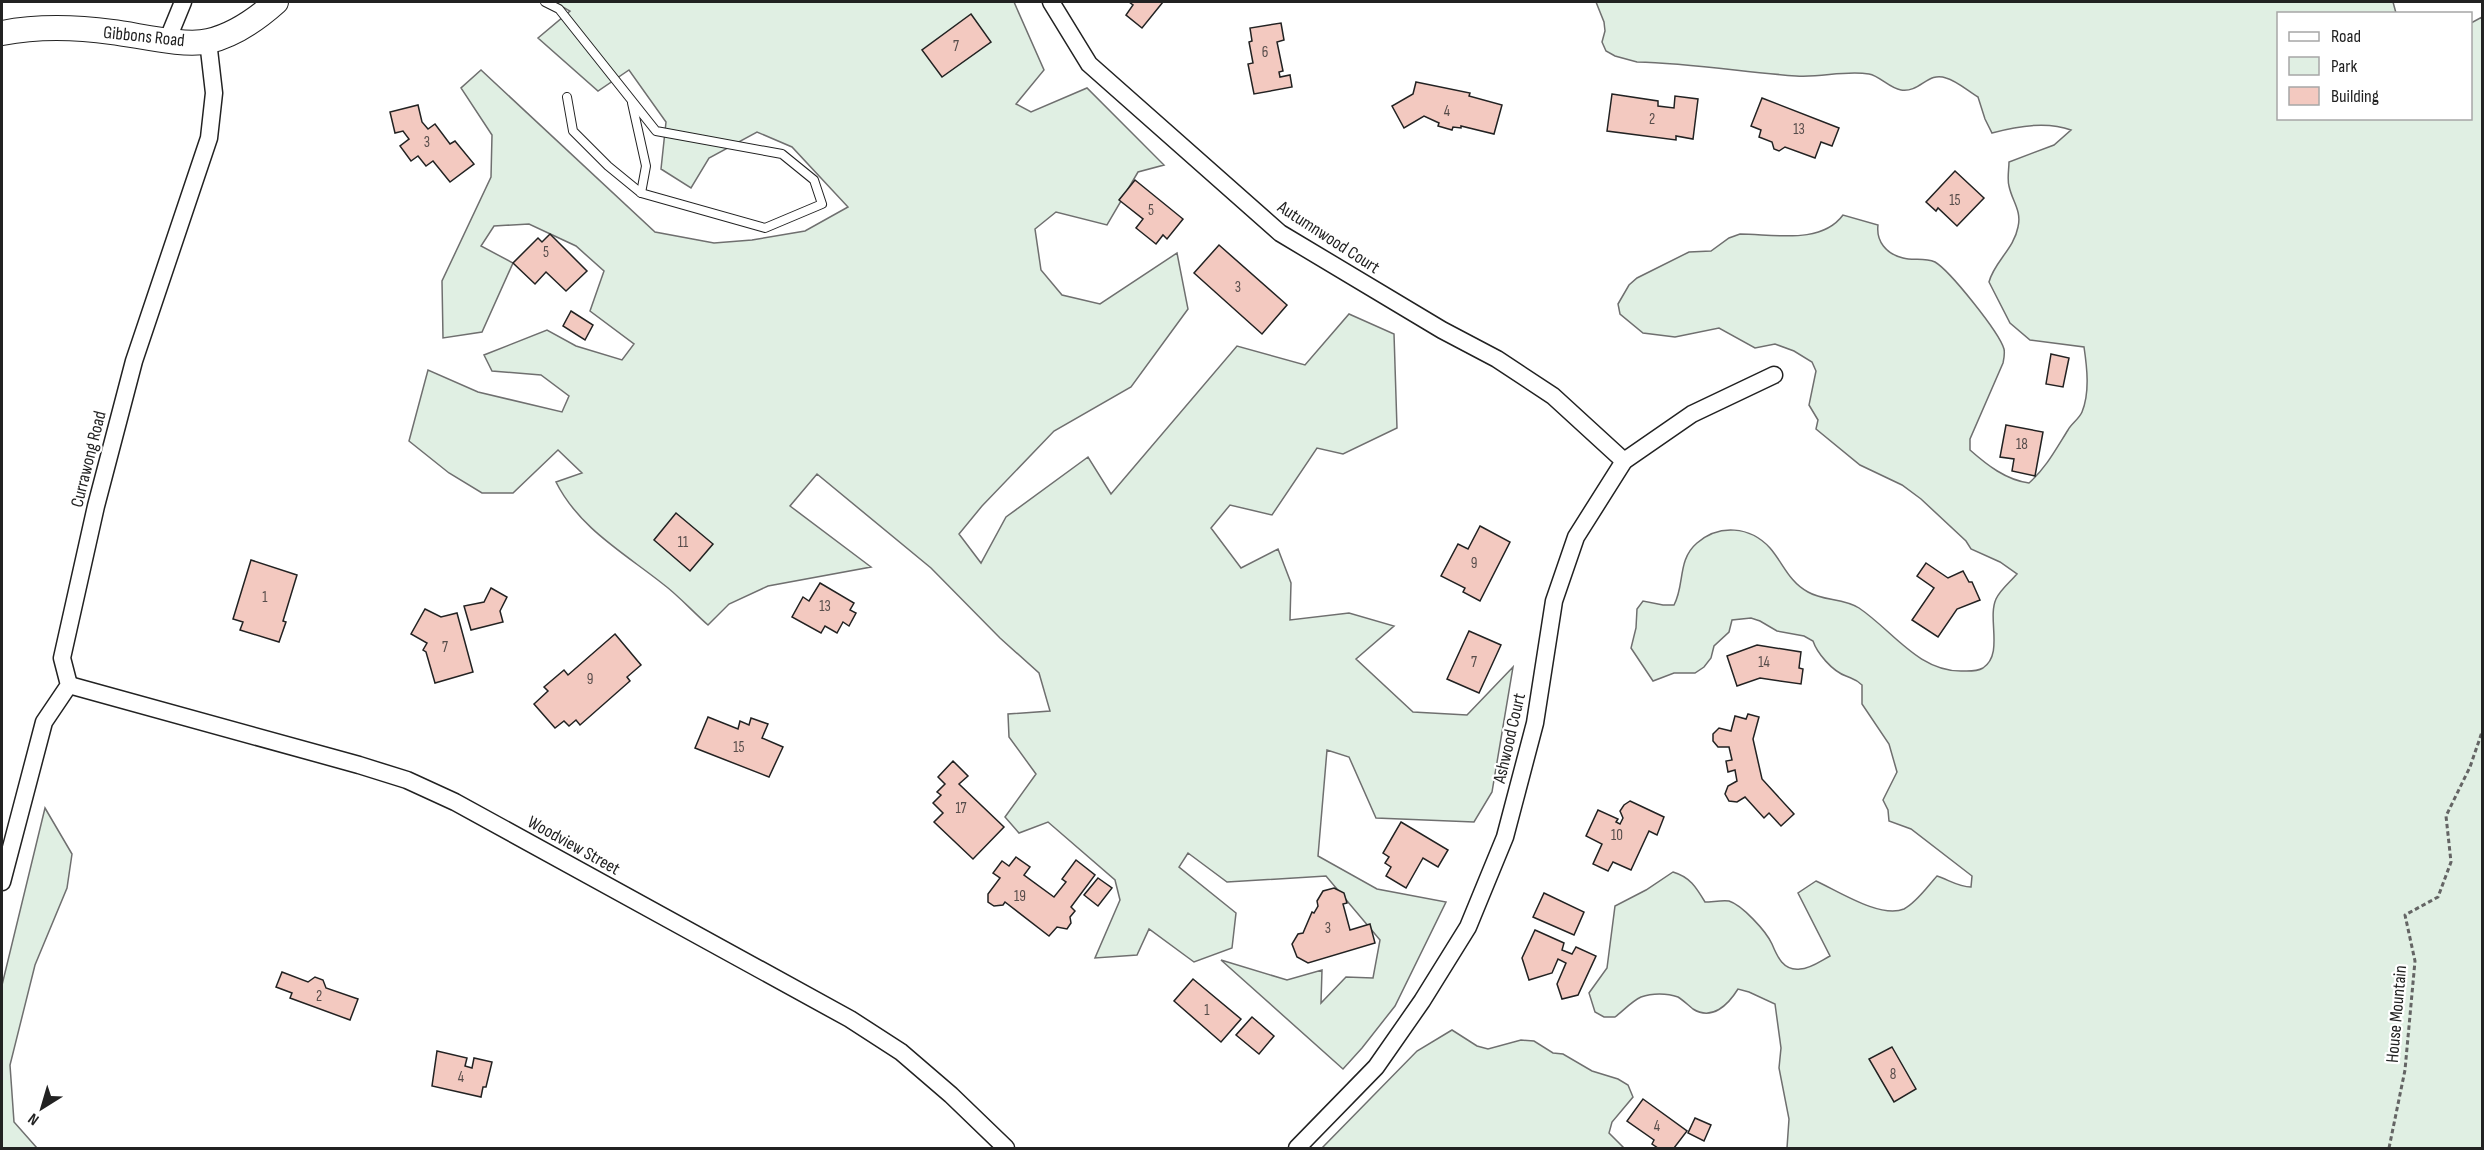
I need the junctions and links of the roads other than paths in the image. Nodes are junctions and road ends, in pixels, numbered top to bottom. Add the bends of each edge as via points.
1 (183, 2) edge
2 (276, 2) edge
3 (544, 2) edge
4 (1051, 2) edge
5 (2, 33) edge
6 (167, 41) junction
7 (208, 41) junction
8 (567, 97) dead end
9 (631, 99) junction
10 (641, 193) junction
11 (1774, 375) dead end
12 (1623, 460) junction
13 (69, 685) junction
14 (2, 882) edge
15 (1006, 1149) edge
16 (1297, 1149) edge

1 - 6 street
2 - 7 street, Gibbons Road via 254,22
3 - 9 lane via 559,9
4 - 12 street, Autumnwood Court via 1089,64 1280,233 1497,359 1553,396
5 - 6 street, Gibbons Road via 54,27
6 - 7 street, Gibbons Road
7 - 13 street, Currawong Road via 214,93 209,138 134,361 96,506 62,658
8 - 10 lane via 573,131
9 - 10 lane via 646,166
9 - 10 lane via 656,131 782,154 814,180 822,204 765,228
11 - 12 street, Ashwood Court via 1692,414
12 - 16 street, Ashwood Court via 1576,537 1554,601 1535,723 1505,837 1468,927 1376,1067
13 - 14 street via 44,722
13 - 15 street, Woodview Street via 359,765 407,780 455,802 850,1018 901,1052

